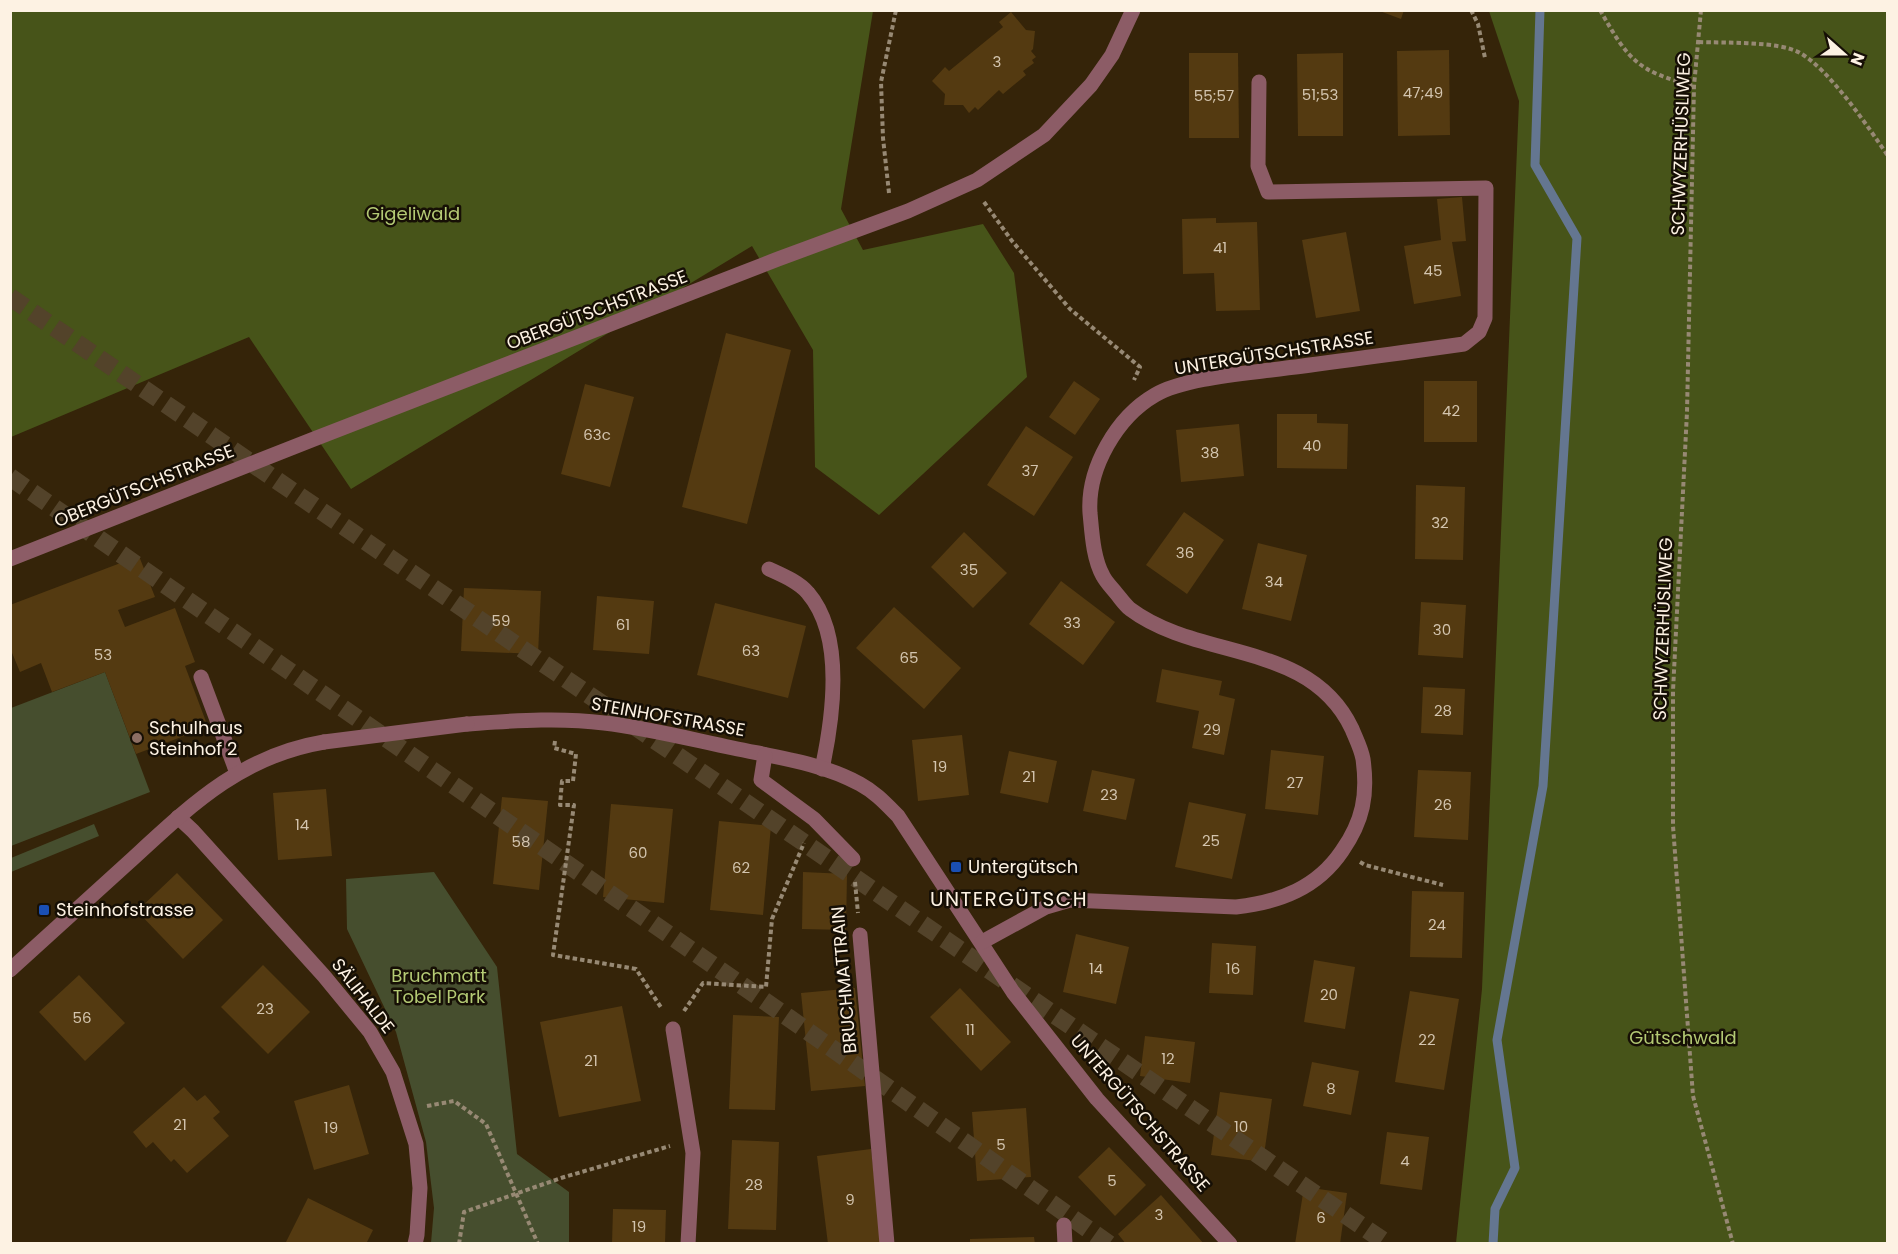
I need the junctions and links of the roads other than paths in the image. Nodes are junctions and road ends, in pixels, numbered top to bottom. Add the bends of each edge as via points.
1 (1133, 10) edge
2 (1259, 82) dead end
3 (10, 559) edge
4 (769, 569) dead end
5 (201, 677) dead end
6 (765, 755) junction
7 (822, 769) junction
8 (237, 773) junction
9 (178, 817) junction
10 (853, 859) road end
11 (860, 935) road end
12 (982, 942) junction
13 (10, 970) edge
14 (673, 1029) road end
15 (1064, 1225) dead end
16 (415, 1244) edge
17 (688, 1244) edge
18 (887, 1244) edge
19 (1065, 1244) edge
20 (1230, 1244) edge

1 - 3 street, OBERGÜTSCHSTRASSE via 1112,55 1091,85 1044,135 977,180 908,211
2 - 12 street, UNTERGÜTSCHSTRASSE via 1258,166 1269,192 1486,188 1485,318 1479,332 1464,344 1212,378 1155,394 1116,432 1099,463 1090,506 1095,551 1103,576 1128,608 1159,628 1288,667 1325,691 1346,716 1361,749 1366,784 1361,812 1350,839 1332,866 1306,888 1282,898 1236,907 1071,900 1046,907
4 - 7 street via 808,592 828,630 832,670 830,729
5 - 8 street
6 - 7 street, STEINHOFSTRASSE
6 - 8 street, STEINHOFSTRASSE, bridge via 603,723 519,720 299,746
6 - 10 street via 761,780 814,819
7 - 12 street, STEINHOFSTRASSE via 861,784 898,816
8 - 9 street, STEINHOFSTRASSE
9 - 13 street, STEINHOFSTRASSE
9 - 16 street, SÄLIHALDE via 324,976 370,1032 393,1072 416,1144 420,1188
11 - 18 street, BRUCHMATTRAIN
12 - 20 street, UNTERGÜTSCHSTRASSE via 1013,992 1097,1099
14 - 17 street via 693,1153
15 - 19 street

